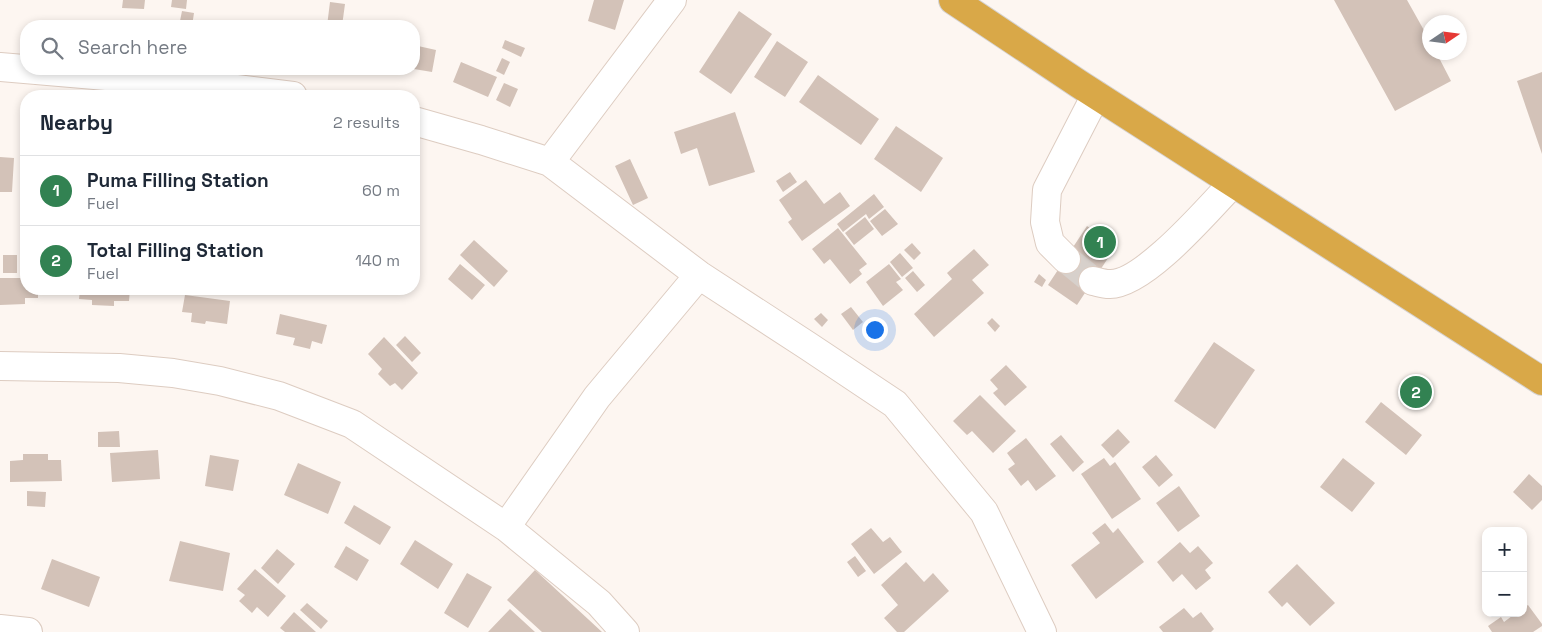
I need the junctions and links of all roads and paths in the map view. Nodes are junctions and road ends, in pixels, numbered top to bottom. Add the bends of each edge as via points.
1 (672, 0) edge
2 (953, 0) edge
3 (0, 67) edge
4 (20, 69) edge
5 (94, 75) edge
6 (245, 90) edge
7 (1096, 94) junction
8 (420, 123) edge
9 (550, 162) junction
10 (1233, 183) junction
11 (1066, 259) tunnel mouth
12 (699, 276) junction
13 (1093, 281) tunnel mouth
14 (0, 366) edge
15 (1542, 381) edge
16 (506, 527) junction
17 (0, 629) edge
18 (28, 632) edge
19 (625, 632) edge
20 (1042, 632) edge

1 - 9 street
2 - 7 highway
3 - 4 street
5 - 6 street
7 - 10 highway
7 - 11 street via 1047,190 1046,222 1050,243
8 - 9 street
9 - 12 street
10 - 13 street via 1160,258 1132,278 1110,285
10 - 15 highway
12 - 16 street via 597,397
12 - 20 street via 895,404 984,512
14 - 16 street via 119,368 173,373 279,396 352,424
16 - 19 street via 599,603
17 - 18 street

